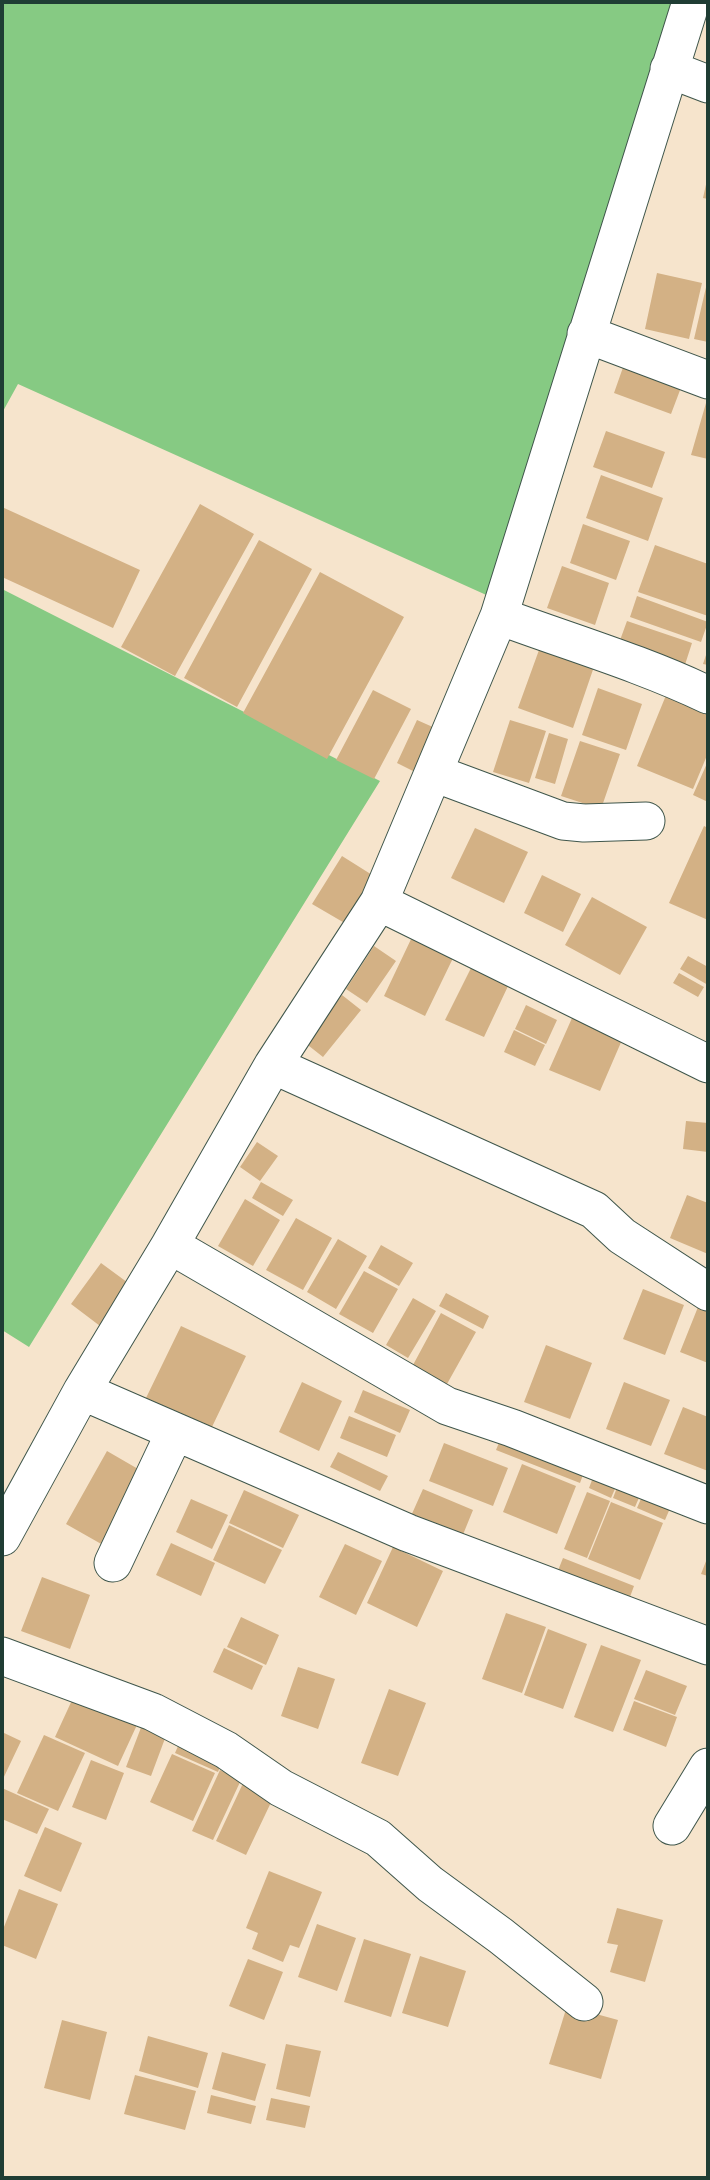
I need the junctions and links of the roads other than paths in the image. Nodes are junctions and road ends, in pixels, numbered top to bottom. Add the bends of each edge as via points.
1 (691, 2) edge
2 (668, 69) junction
3 (708, 84) edge
4 (586, 334) junction
5 (708, 380) edge
6 (499, 616) junction
7 (708, 695) edge
8 (434, 773) junction
9 (646, 821) dead end
10 (379, 902) junction
11 (708, 1064) edge
12 (273, 1065) junction
13 (170, 1245) junction
14 (708, 1292) edge
15 (82, 1391) junction
16 (175, 1432) junction
17 (708, 1505) edge
18 (2, 1537) edge
19 (113, 1563) dead end
20 (708, 1646) edge
21 (2, 1656) edge
22 (708, 1768) edge
23 (672, 1826) dead end
24 (584, 2002) dead end

1 - 2 street
2 - 3 street
2 - 4 street
4 - 5 street
4 - 6 street
6 - 7 street via 664,674
6 - 8 street
8 - 9 street via 563,821
8 - 10 street
10 - 11 street
10 - 12 street
12 - 13 street
12 - 14 street via 594,1210 622,1236
13 - 15 street
13 - 17 street via 447,1406
15 - 16 street
15 - 18 street
16 - 19 street
16 - 20 street via 408,1533
21 - 24 street via 153,1712 226,1750 281,1788 378,1838 430,1884
22 - 23 street

